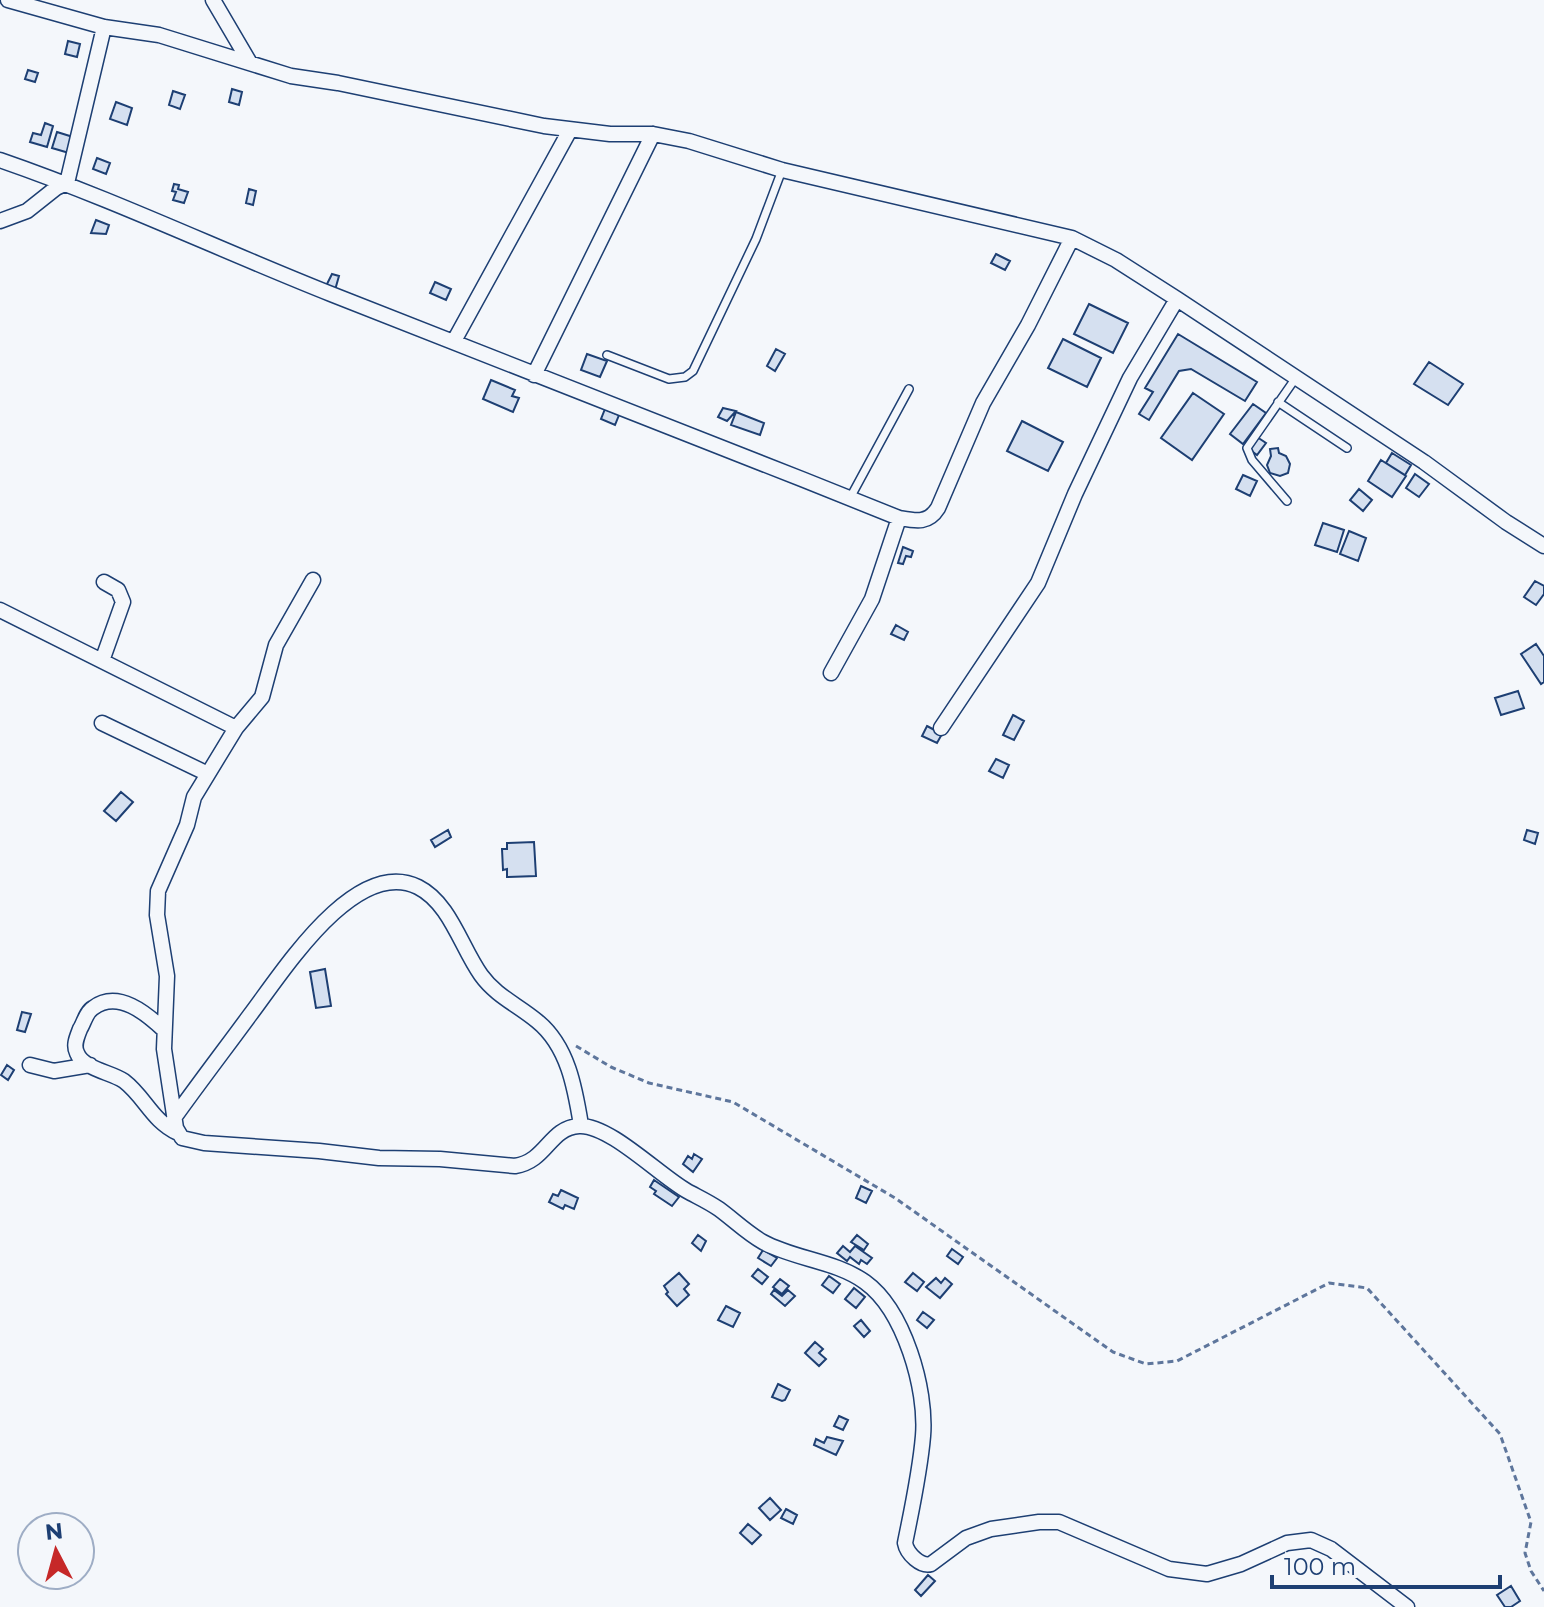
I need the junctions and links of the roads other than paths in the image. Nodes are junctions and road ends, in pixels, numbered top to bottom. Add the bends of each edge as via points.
1 (8, 0) edge
2 (213, 0) edge
3 (104, 27) junction
4 (250, 63) junction
5 (570, 130) junction
6 (653, 134) junction
7 (0, 160) edge
8 (782, 170) junction
9 (67, 183) junction
10 (0, 221) edge
11 (1072, 238) junction
12 (1177, 299) junction
13 (454, 341) junction
14 (607, 355) dead end
15 (534, 375) junction
16 (1295, 379) junction
17 (909, 389) dead end
18 (1278, 402) junction
19 (1347, 448) dead end
20 (850, 498) junction
21 (1287, 501) dead end
22 (899, 518) junction
23 (1544, 546) edge
24 (313, 580) dead end
25 (104, 582) dead end
26 (0, 610) edge
27 (102, 661) junction
28 (831, 673) dead end
29 (102, 723) dead end
30 (236, 728) junction
31 (941, 728) dead end
32 (208, 774) junction
33 (164, 1030) junction
34 (30, 1065) dead end
35 (90, 1065) junction
36 (176, 1125) junction
37 (581, 1125) junction
38 (1407, 1607) edge

1 - 3 street
2 - 4 street
3 - 4 street via 159,35
3 - 9 street
4 - 5 street via 291,76
5 - 6 street
5 - 13 street
6 - 8 street
6 - 15 street
7 - 9 street
8 - 11 street
8 - 14 lane via 756,239 693,371 669,379
9 - 10 street via 27,211
9 - 13 street
11 - 12 street
11 - 22 street via 983,403 934,515 923,521
12 - 16 street
12 - 31 street via 1130,378 1038,583
13 - 15 street
15 - 20 street
16 - 18 lane
16 - 23 street
17 - 20 lane
18 - 19 lane
18 - 21 lane via 1247,448
20 - 22 street
22 - 28 street via 872,599
24 - 30 street via 276,645 262,697
25 - 27 street via 118,590 123,602
26 - 27 street
27 - 30 street
29 - 32 street
30 - 32 street
32 - 33 street via 158,891 167,976
33 - 35 street via 126,1003 93,1007 75,1043 76,1052
33 - 36 street
34 - 35 street via 54,1071
35 - 36 street via 125,1082 164,1127
36 - 37 street via 189,1141 204,1143 515,1166 536,1159 562,1131
36 - 37 street via 305,942 347,903 373,887 397,882 418,887 436,900 491,988 547,1030 571,1076
37 - 38 street via 622,1144 764,1243 863,1280 891,1308 914,1367 923,1416 905,1543 922,1564 931,1564 977,1533 1039,1522 1059,1522 1169,1569 1191,1573 1221,1572 1287,1543 1311,1540 1331,1549

